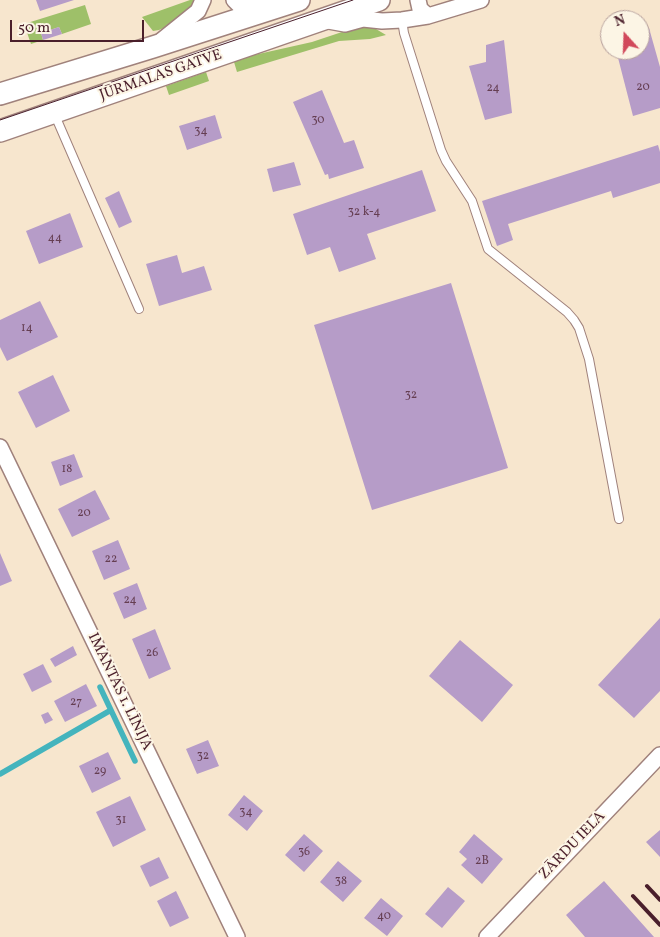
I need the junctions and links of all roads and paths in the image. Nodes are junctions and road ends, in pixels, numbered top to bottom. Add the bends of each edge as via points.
1 (203, 0) edge
2 (234, 0) edge
3 (379, 0) edge
4 (418, 0) edge
5 (481, 0) edge
6 (294, 2) edge
7 (428, 16) junction
8 (321, 20) junction
9 (402, 20) junction
10 (153, 47) junction
11 (0, 94) edge
12 (54, 113) junction
13 (0, 131) edge
14 (139, 309) dead end
15 (0, 447) edge
16 (619, 519) dead end
17 (660, 756) edge
18 (237, 937) edge
19 (487, 937) edge

1 - 10 street, JŪRMALAS GATVE via 198,11
2 - 6 street, JŪRMALAS GATVE via 240,6
3 - 8 main road, JŪRMALAS GATVE
4 - 7 street via 420,9
5 - 7 street, JŪRMALAS GATVE
6 - 10 main road, JŪRMALAS GATVE
7 - 9 street, JŪRMALAS GATVE
8 - 9 street, JŪRMALAS GATVE via 345,24 363,20
8 - 12 main road, JŪRMALAS GATVE
9 - 16 lane via 441,150 472,201 488,249 567,312 578,328 591,367
10 - 11 main road, JŪRMALAS GATVE
12 - 13 main road, JŪRMALAS GATVE
12 - 14 lane
15 - 18 street, IMANTAS 1. LĪNIJA
17 - 19 street, ZĀRDU IELA

